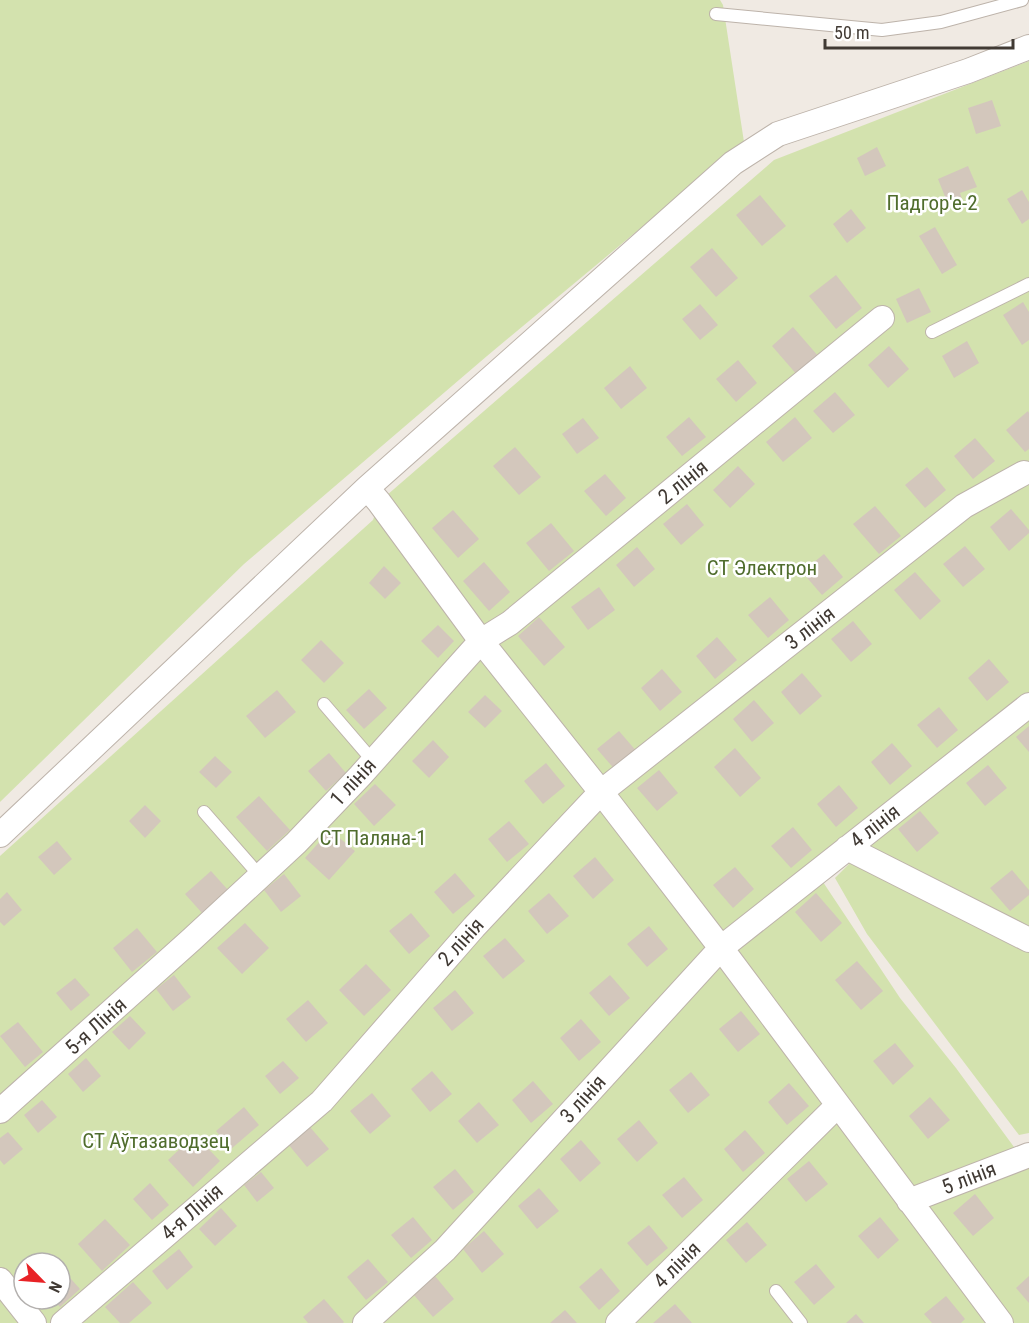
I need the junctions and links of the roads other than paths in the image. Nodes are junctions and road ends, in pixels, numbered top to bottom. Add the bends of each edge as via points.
1 (1022, 0) edge
2 (716, 14) dead end
3 (1029, 47) edge
4 (1029, 284) edge
5 (882, 318) dead end
6 (932, 332) dead end
7 (1027, 472) edge
8 (367, 488) junction
9 (481, 641) junction
10 (324, 704) dead end
11 (1029, 705) edge
12 (373, 761) junction
13 (601, 792) junction
14 (204, 812) dead end
15 (0, 835) edge
16 (847, 848) junction
17 (260, 876) junction
18 (191, 940) joint
19 (1029, 940) edge
20 (721, 948) junction
21 (324, 1099) joint
22 (838, 1105) junction
23 (0, 1112) edge
24 (1029, 1155) edge
25 (909, 1200) junction
26 (0, 1280) edge
27 (776, 1292) dead end
28 (34, 1323) edge
29 (63, 1323) edge
30 (365, 1323) edge
31 (618, 1323) edge
32 (801, 1323) edge
33 (1001, 1323) edge

1 - 2 lane via 941,22 882,30
3 - 8 street via 778,134 733,163
4 - 6 lane
5 - 9 street, 2 лінія via 510,623
7 - 13 street, 3 лінія via 964,506
8 - 9 street
8 - 15 street
9 - 12 street, 1 лінія
9 - 13 street
10 - 12 lane
11 - 16 street, 4 лінія
12 - 17 street, 1 лінія
13 - 20 street
13 - 21 street, 2 лінія via 474,927
14 - 17 lane
16 - 19 street
16 - 20 street, 4 лінія
17 - 18 street, 1 лінія
18 - 23 street, 5-я Лінія
20 - 22 street
20 - 30 street, 3 лінія via 445,1250
21 - 29 street, 4-я Лінія
22 - 25 street
22 - 31 street, 4 лінія
24 - 25 street, 5 лінія
25 - 33 street
26 - 28 street
27 - 32 lane

